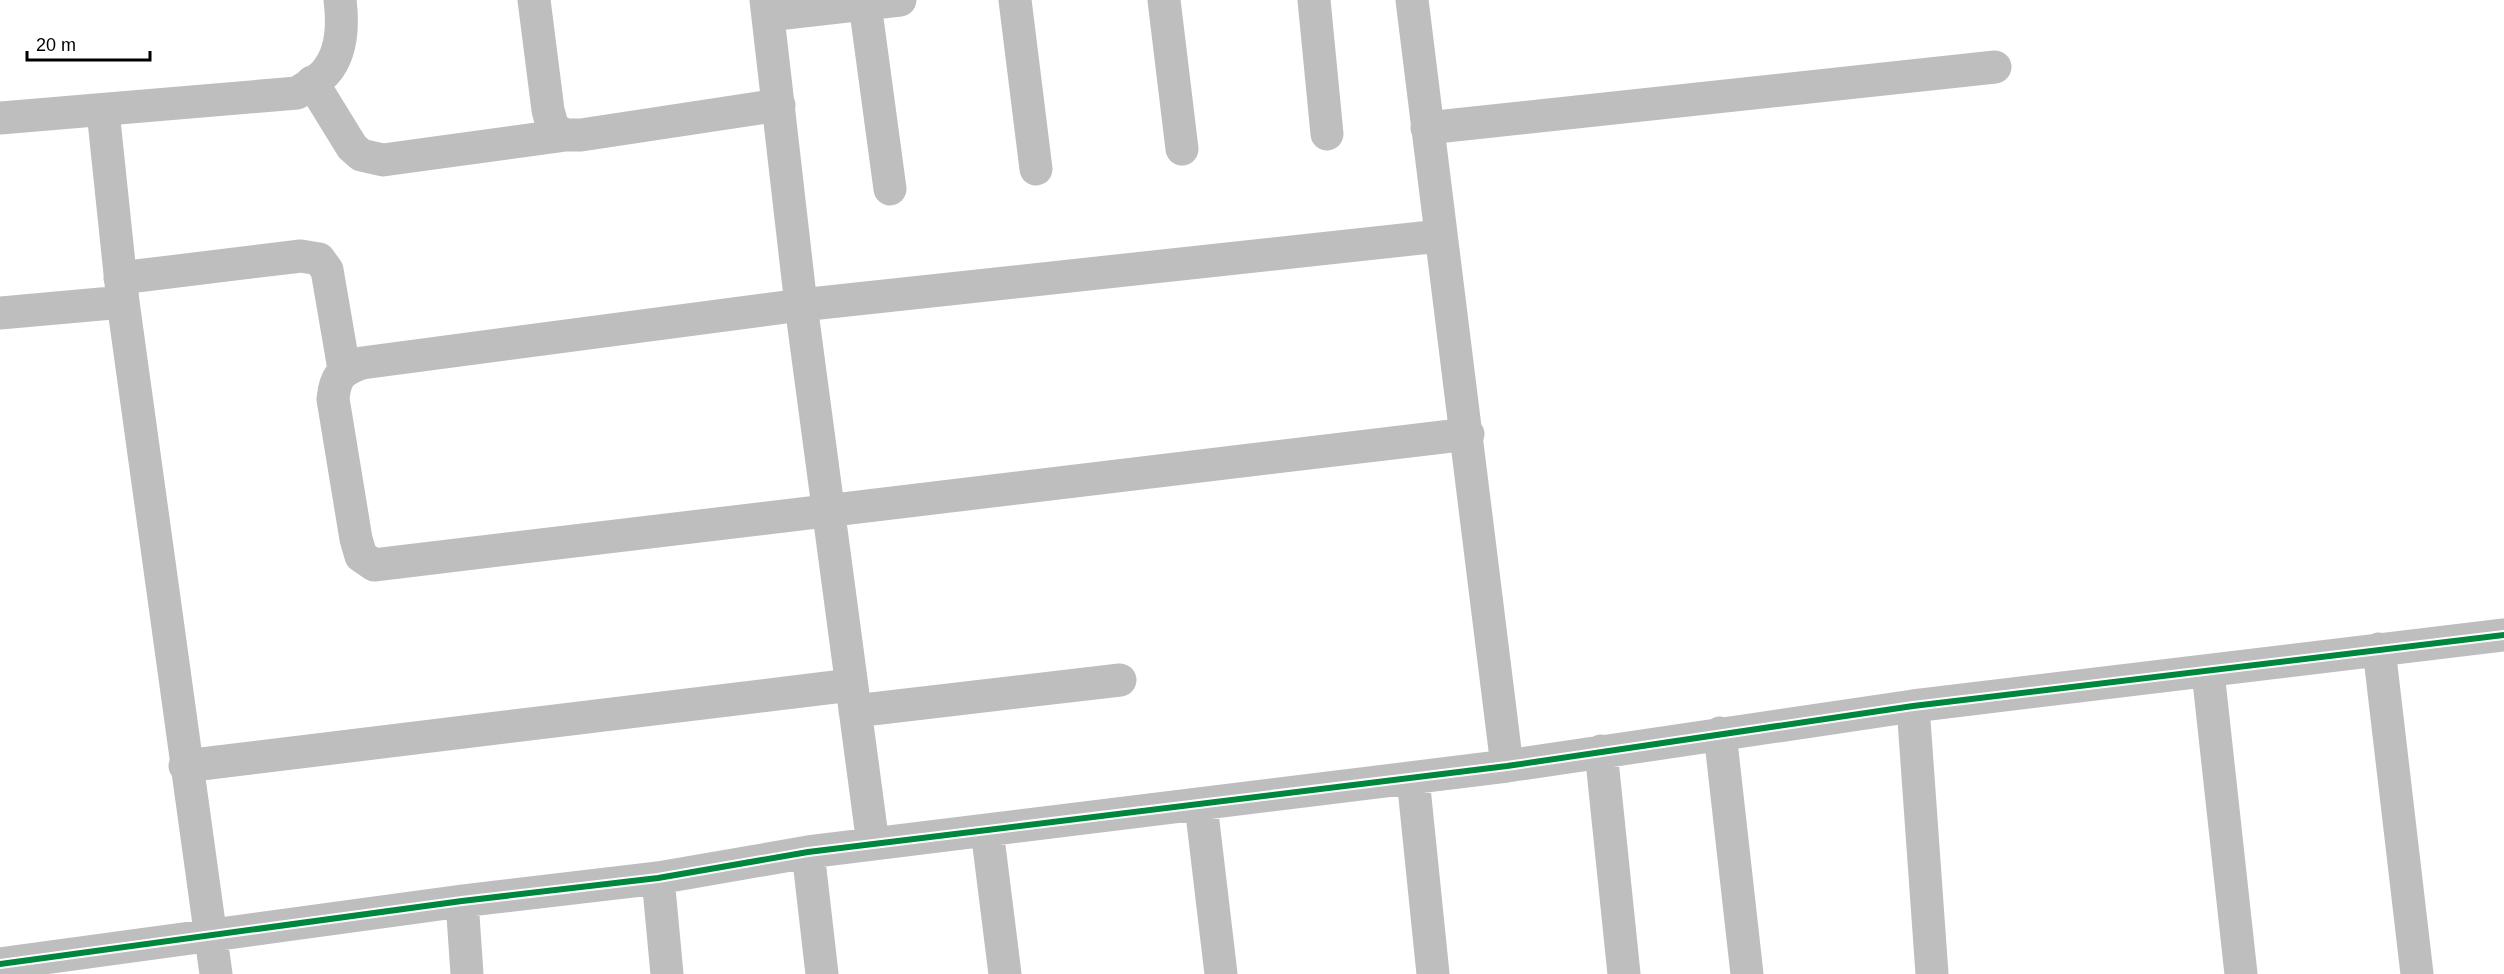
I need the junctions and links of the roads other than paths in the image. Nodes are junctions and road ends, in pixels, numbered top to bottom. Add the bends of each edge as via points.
1 (340, 0) edge
2 (534, 0) edge
3 (900, 0) edge
4 (1015, 0) edge
5 (1164, 0) edge
6 (1314, 0) edge
7 (1413, 0) edge
8 (865, 4) junction
9 (767, 8) edge
10 (1995, 67) dead end
11 (312, 82) junction
12 (779, 105) junction
13 (103, 111) junction
14 (0, 118) edge
15 (1427, 128) junction
16 (1327, 134) dead end
17 (566, 135) junction
18 (1182, 149) dead end
19 (1036, 169) dead end
20 (890, 189) dead end
21 (1440, 236) junction
22 (121, 290) junction
23 (801, 305) junction
24 (0, 313) edge
25 (344, 369) junction
26 (1468, 434) junction
27 (828, 508) junction
28 (2504, 634) edge
29 (2379, 649) junction
30 (2208, 672) junction
31 (1120, 680) dead end
32 (853, 698) junction
33 (1913, 706) junction
34 (1720, 733) junction
35 (1602, 751) junction
36 (185, 766) junction
37 (1507, 766) junction
38 (1413, 778) junction
39 (1201, 805) junction
40 (987, 830) junction
41 (873, 844) junction
42 (808, 852) junction
43 (658, 878) junction
44 (462, 901) junction
45 (212, 936) junction
46 (0, 964) edge
47 (46, 966) edge
48 (216, 974) edge
49 (467, 974) edge
50 (667, 974) edge
51 (822, 974) edge
52 (1005, 974) edge
53 (1221, 974) edge
54 (1433, 974) edge
55 (1624, 974) edge
56 (1747, 974) edge
57 (1932, 974) edge
58 (2241, 974) edge
59 (2417, 974) edge

1 - 11 street via 342,21 337,51 325,74
2 - 17 street via 548,110 553,129
3 - 8 street
4 - 19 street
5 - 18 street
6 - 16 street
7 - 15 street
8 - 9 street
8 - 20 street
9 - 12 street
10 - 15 street
11 - 13 street via 297,93
11 - 17 street via 352,147 361,155 383,160
12 - 17 street
12 - 23 street
13 - 14 street
13 - 22 street
15 - 21 street
21 - 23 street
21 - 26 street
22 - 24 street
22 - 25 street via 301,256 318,260 327,270
22 - 36 street
23 - 25 street via 362,363
23 - 27 street
25 - 27 street via 334,382 335,411 356,539 361,556 374,564
26 - 27 street
26 - 37 street
27 - 32 street
28 - 29 street
29 - 30 street
29 - 59 street
30 - 33 street
30 - 58 street
31 - 32 street
32 - 36 street
32 - 41 street
33 - 34 street
33 - 57 street
34 - 35 street
34 - 56 street
35 - 37 street
35 - 55 street
36 - 45 street
37 - 38 street
38 - 39 street
38 - 54 street
39 - 40 street
39 - 53 street
40 - 41 street
40 - 52 street
41 - 42 street
42 - 43 street
42 - 51 street
43 - 44 street
43 - 50 street
44 - 45 street
44 - 49 street
45 - 47 street
45 - 48 street
46 - 47 street

